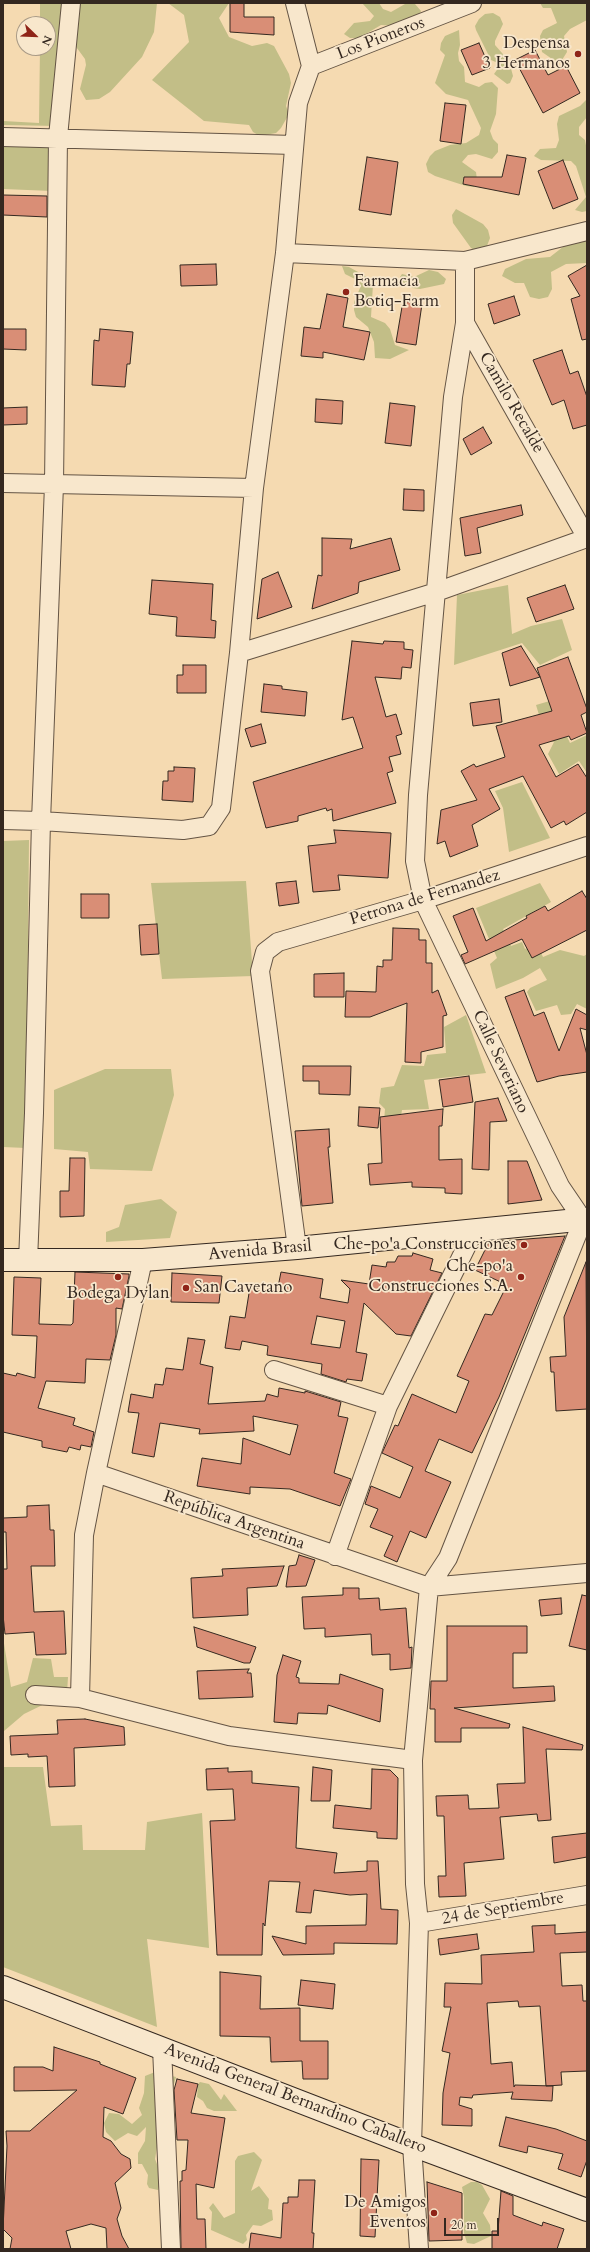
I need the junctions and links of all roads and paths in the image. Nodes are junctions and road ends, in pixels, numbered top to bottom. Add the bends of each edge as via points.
1 (71, 3) edge
2 (295, 3) edge
3 (472, 3) edge
4 (311, 66) junction
5 (3, 137) edge
6 (58, 137) junction
7 (294, 146) junction
8 (587, 231) edge
9 (285, 253) junction
10 (465, 260) junction
11 (465, 323) junction
12 (3, 483) edge
13 (54, 485) junction
14 (254, 488) junction
15 (587, 538) edge
16 (436, 592) junction
17 (240, 653) junction
18 (3, 820) edge
19 (40, 821) junction
20 (587, 846) edge
21 (423, 900) junction
22 (585, 1220) edge
23 (475, 1229) junction
24 (297, 1248) junction
25 (3, 1260) edge
26 (143, 1260) junction
27 (28, 1261) junction
28 (274, 1370) dead end
29 (388, 1406) junction
30 (96, 1473) junction
31 (335, 1556) junction
32 (587, 1573) edge
33 (429, 1587) junction
34 (35, 1695) dead end
35 (80, 1698) junction
36 (413, 1760) junction
37 (587, 1894) edge
38 (419, 1923) junction
39 (3, 1987) edge
40 (162, 2048) junction
41 (412, 2145) junction
42 (587, 2210) edge
43 (171, 2249) edge
44 (420, 2249) edge

1 - 6 street
2 - 4 street
3 - 4 street, Los Pioneros
4 - 7 street via 298,104
5 - 6 street
6 - 7 street
6 - 13 street
7 - 9 street
8 - 10 street
9 - 10 street
9 - 14 street
10 - 11 street, Camilo Recalde
11 - 15 street, Camilo Recalde
11 - 16 street, Calle Severiano via 453,397
12 - 13 street
13 - 14 street
13 - 19 street
14 - 17 street
15 - 16 street
16 - 17 street
16 - 21 street, Calle Severiano via 418,795 415,861
17 - 19 street via 221,808 209,826 183,830
18 - 19 street
19 - 27 street
20 - 21 street, Petrona de Fernandez
21 - 22 street, Calle Severiano via 560,1186
21 - 24 street, Petrona de Fernandez via 278,942 265,952 260,971
22 - 23 main road, Avenida Brasil
22 - 33 street via 448,1558
23 - 24 main road, Avenida Brasil
23 - 29 street
24 - 26 main road, Avenida Brasil
25 - 27 main road, Avenida Brasil
26 - 27 main road, Avenida Brasil
26 - 30 street
28 - 29 street
29 - 31 street
30 - 31 street, República Argentina
30 - 35 street via 84,1535
31 - 33 street, República Argentina
32 - 33 street, República Argentina
33 - 36 street
34 - 35 street
35 - 36 street via 229,1736
36 - 38 street via 415,1884
37 - 38 street, 24 de Septiembre
38 - 41 street
39 - 40 main road, Avenida General Bernardino Caballero
40 - 41 main road, Avenida General Bernardino Caballero
40 - 43 street
41 - 42 main road, Avenida General Bernardino Caballero
41 - 44 street

